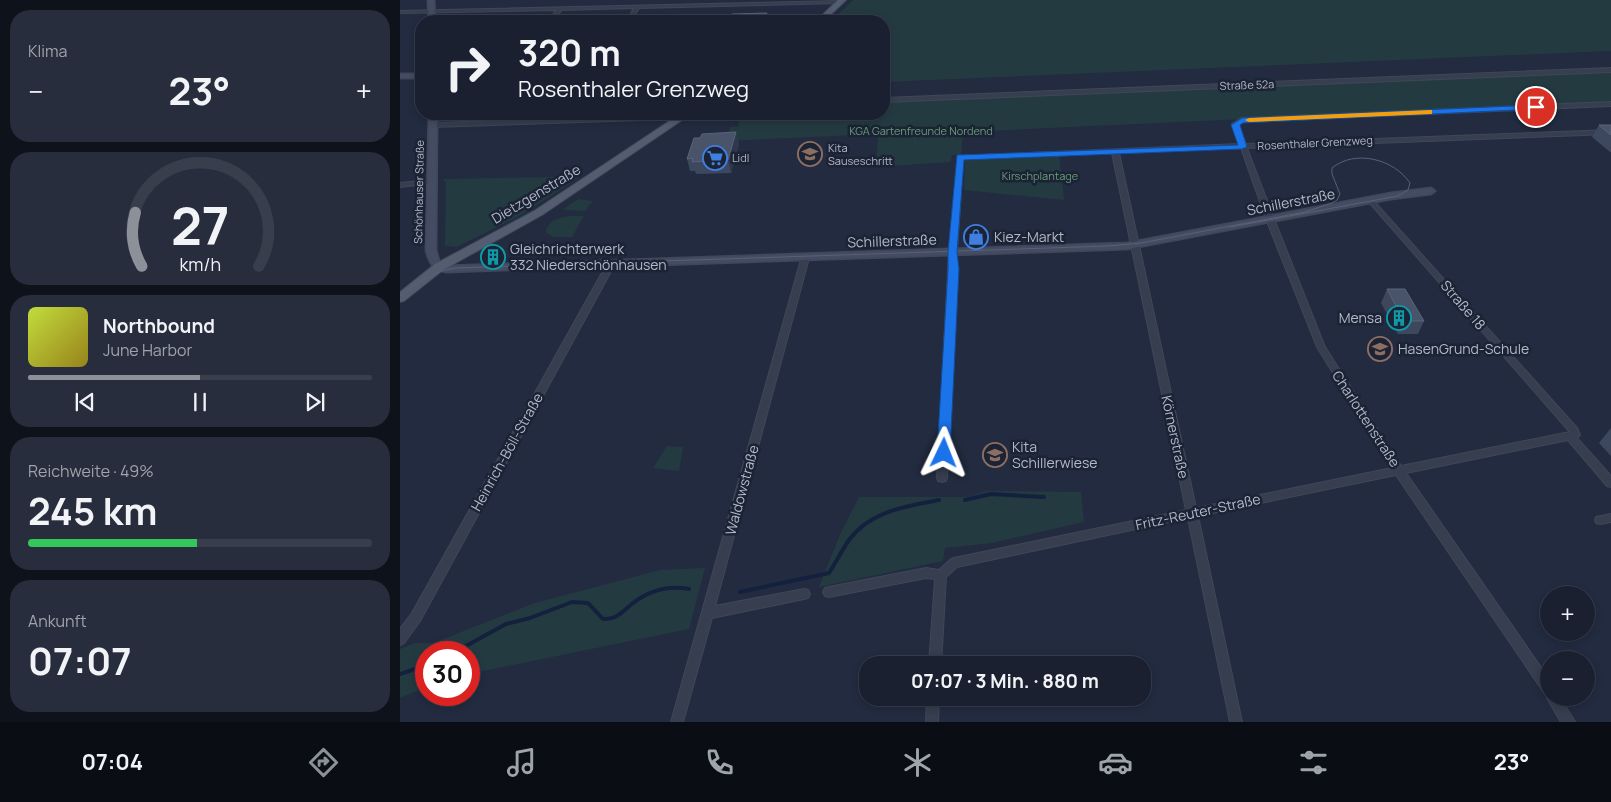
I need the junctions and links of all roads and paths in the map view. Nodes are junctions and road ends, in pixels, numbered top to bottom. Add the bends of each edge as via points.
1 (431, 0) edge
2 (636, 0) edge
3 (841, 1) edge
4 (634, 7) junction
5 (560, 9) junction
6 (400, 12) edge
7 (432, 12) junction
8 (554, 15) edge
9 (631, 15) edge
10 (826, 15) edge
11 (1611, 70) edge
12 (400, 76) edge
13 (415, 76) edge
14 (890, 100) edge
15 (1611, 104) edge
16 (433, 120) edge
17 (572, 120) edge
18 (677, 120) edge
19 (1237, 122) joint
20 (433, 125) junction
21 (1611, 132) edge
22 (1242, 147) junction
23 (1115, 151) junction
24 (432, 182) junction
25 (400, 185) edge
26 (1431, 191) dead end
27 (1370, 200) junction
28 (1270, 220) junction
29 (1136, 246) junction
30 (952, 253) junction
31 (805, 258) junction
32 (611, 264) junction
33 (439, 267) junction
34 (400, 298) edge
35 (1573, 435) junction
36 (1400, 471) junction
37 (942, 478) dead end
38 (1611, 483) edge
39 (1192, 513) junction
40 (941, 575) junction
41 (829, 592) dead end
42 (804, 594) dead end
43 (708, 613) junction
44 (400, 639) edge
45 (936, 656) edge
46 (1540, 677) edge
47 (933, 706) edge
48 (1559, 706) edge
49 (678, 722) edge
50 (932, 722) edge
51 (1236, 722) edge
52 (1570, 722) edge

1 - 7 street
2 - 4 street
3 - 4 street
3 - 10 main road
4 - 5 street
4 - 9 street
5 - 7 street
5 - 8 street
6 - 7 street
11 - 14 street, Straße 52a
12 - 13 street
15 - 19 street
16 - 20 street, Schönhauser Straße
17 - 20 street
18 - 33 main road, Dietzgenstraße via 533,217
19 - 22 street, Charlottenstraße via 1235,125
20 - 24 street, Schönhauser Straße
21 - 22 street, Rosenthaler Grenzweg
22 - 23 street, Rosenthaler Grenzweg
22 - 28 street, Charlottenstraße
23 - 29 street, Körnerstraße
23 - 30 street, Rosenthaler Grenzweg via 960,157
24 - 25 street
24 - 33 street, Schönhauser Straße via 431,250 432,260
26 - 27 street, Schillerstraße
27 - 28 street, Schillerstraße
27 - 35 street, Straße 18
28 - 29 street, Schillerstraße
28 - 36 street, Charlottenstraße via 1320,347
29 - 30 street, Schillerstraße
29 - 39 street, Körnerstraße
30 - 31 street, Schillerstraße
30 - 37 street
31 - 32 street, Schillerstraße
31 - 43 street, Waldowstraße
32 - 33 street, Schillerstraße via 446,270
32 - 44 street, Heinrich-Böll-Straße via 416,617
33 - 34 main road, Dietzgenstraße
35 - 36 street, Fritz-Reuter-Straße
35 - 38 street
36 - 39 street, Fritz-Reuter-Straße
36 - 46 street, Charlottenstraße
39 - 40 street, Fritz-Reuter-Straße via 954,563
39 - 51 street, Körnerstraße
40 - 41 street via 926,573
40 - 45 street
42 - 43 street
43 - 49 street, Waldowstraße
47 - 50 street
48 - 52 street

